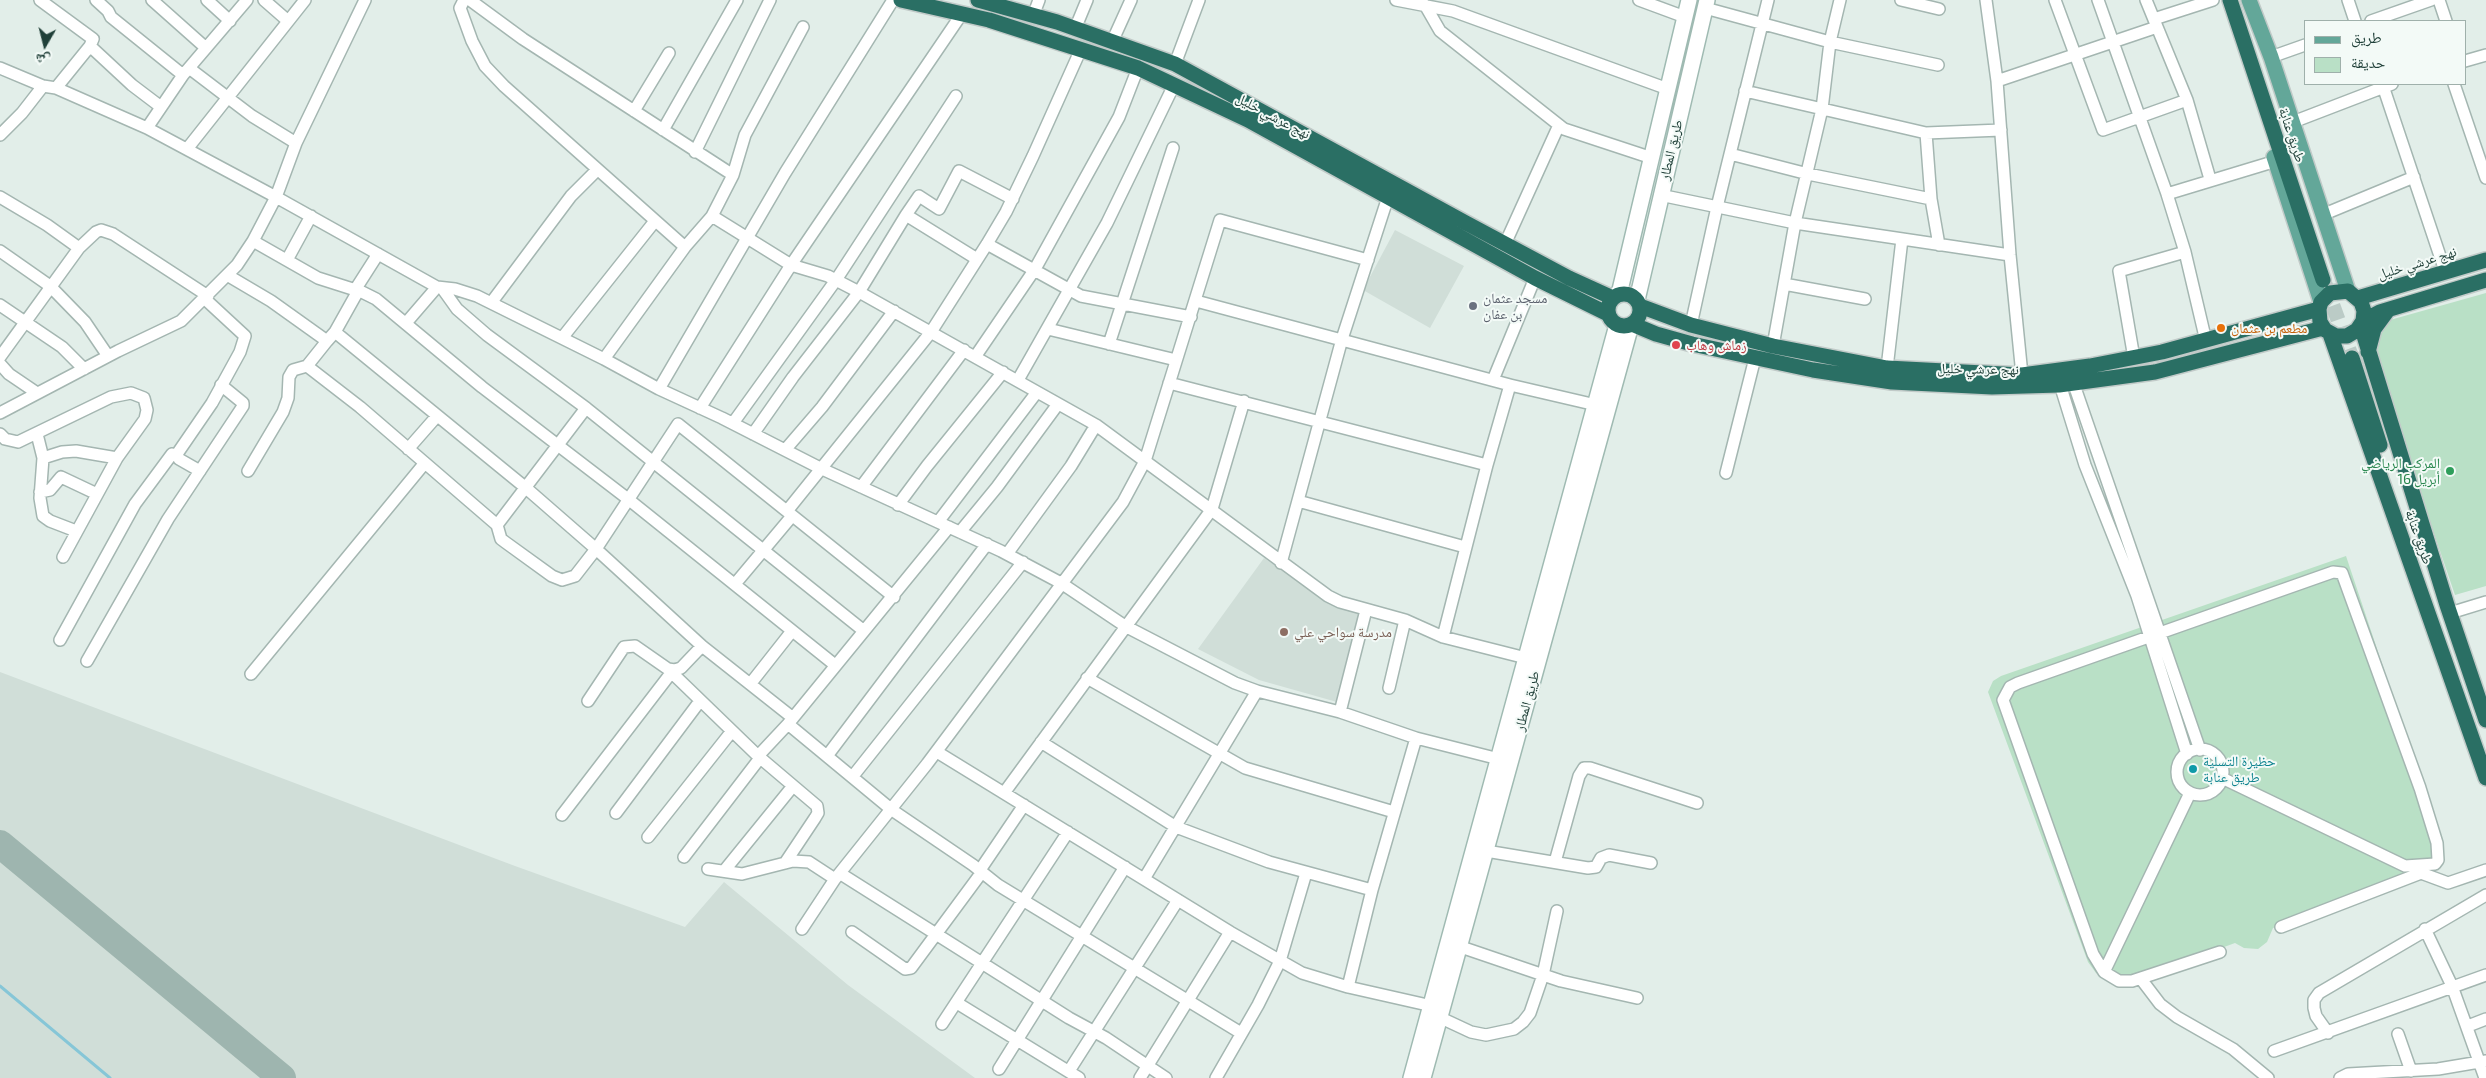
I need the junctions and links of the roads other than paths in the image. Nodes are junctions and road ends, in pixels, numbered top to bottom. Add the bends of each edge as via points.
1 (40, 0) edge
2 (96, 0) edge
3 (152, 0) edge
4 (207, 0) edge
5 (247, 0) edge
6 (264, 0) edge
7 (305, 0) edge
8 (365, 0) edge
9 (464, 0) edge
10 (470, 0) edge
11 (736, 0) edge
12 (770, 0) edge
13 (893, 0) edge
14 (901, 0) edge
15 (978, 0) edge
16 (1039, 0) edge
17 (1087, 0) edge
18 (1131, 0) edge
19 (1199, 0) edge
20 (1396, 0) edge
21 (1639, 0) edge
22 (1690, 0) edge
23 (1768, 0) edge
24 (1840, 0) edge
25 (1902, 0) edge
26 (1986, 0) edge
27 (2055, 0) edge
28 (2098, 0) edge
29 (2146, 0) edge
30 (2213, 0) edge
31 (2226, 0) edge
32 (2230, 0) edge
33 (2239, 0) edge
34 (2249, 0) edge
35 (2348, 0) edge
36 (2431, 0) edge
37 (2439, 0) edge
38 (996, 2) edge
39 (1706, 4) edge
40 (1425, 5) junction
41 (1939, 9) dead end
42 (961, 15) junction
43 (1033, 16) junction
44 (1685, 17) junction
45 (2355, 20) edge
46 (2374, 20) edge
47 (2446, 20) edge
48 (230, 21) junction
49 (288, 21) junction
50 (2155, 23) junction
51 (1762, 24) junction
52 (803, 27) dead end
53 (1075, 29) junction
54 (1112, 42) junction
55 (1830, 42) junction
56 (2114, 42) junction
57 (2304, 45) edge
58 (90, 46) junction
59 (206, 48) junction
60 (1081, 49) junction
61 (668, 53) dead end
62 (2486, 55) edge
63 (2074, 56) junction
64 (2271, 56) junction
65 (2466, 61) edge
66 (1175, 64) junction
67 (1938, 65) dead end
68 (0, 68) edge
69 (1138, 68) junction
70 (186, 72) junction
71 (1997, 81) junction
72 (1174, 85) junction
73 (2454, 85) edge
74 (43, 86) junction
75 (2381, 86) edge
76 (56, 88) junction
77 (1668, 89) junction
78 (1745, 91) junction
79 (956, 96) dead end
80 (228, 97) junction
81 (2187, 100) junction
82 (161, 107) junction
83 (1822, 109) junction
84 (634, 111) junction
85 (2140, 117) junction
86 (2293, 122) junction
87 (1559, 125) junction
88 (147, 128) junction
89 (2, 129) edge
90 (662, 130) junction
91 (2001, 130) junction
92 (1926, 133) junction
93 (296, 142) junction
94 (1173, 148) dead end
95 (187, 150) junction
96 (696, 152) junction
97 (1730, 154) junction
98 (1652, 158) junction
99 (2276, 160) junction
100 (597, 170) junction
101 (1808, 174) junction
102 (732, 175) junction
103 (2414, 177) junction
104 (2486, 178) edge
105 (2210, 179) junction
106 (2168, 194) junction
107 (1660, 195) junction
108 (0, 197) edge
109 (276, 197) junction
110 (1388, 197) junction
111 (1013, 199) junction
112 (1931, 199) junction
113 (1717, 207) junction
114 (906, 215) junction
115 (2322, 215) junction
116 (311, 216) junction
117 (712, 216) junction
118 (655, 221) junction
119 (1795, 223) junction
120 (747, 238) junction
121 (1902, 239) junction
122 (253, 241) junction
123 (987, 244) junction
124 (1505, 244) junction
125 (1940, 245) junction
126 (685, 247) junction
127 (79, 248) junction
128 (0, 251) edge
129 (2185, 252) junction
130 (378, 254) junction
131 (2010, 255) junction
132 (977, 259) junction
133 (287, 260) junction
134 (1368, 260) junction
135 (2486, 260) edge
136 (791, 265) junction
137 (1035, 269) junction
138 (2446, 271) junction
139 (227, 275) junction
140 (1535, 278) junction
141 (836, 280) junction
142 (2486, 280) edge
143 (1784, 284) junction
144 (50, 286) junction
145 (440, 287) junction
146 (356, 290) junction
147 (1070, 290) junction
148 (859, 292) junction
149 (2353, 294) junction
150 (207, 297) junction
151 (1615, 297) junction
152 (1865, 299) dead end
153 (1196, 301) junction
154 (491, 303) junction
155 (1638, 303) junction
156 (1122, 304) junction
157 (0, 305) edge
158 (2320, 305) junction
159 (2390, 309) junction
160 (894, 311) junction
161 (1191, 317) junction
162 (24, 321) junction
163 (1622, 322) junction
164 (406, 323) junction
165 (2362, 324) junction
166 (1691, 325) junction
167 (1048, 329) junction
168 (2327, 331) junction
169 (335, 332) junction
170 (930, 332) junction
171 (2302, 333) junction
172 (562, 338) junction
173 (1342, 339) junction
174 (327, 341) junction
175 (2206, 341) junction
176 (1109, 344) junction
177 (1773, 346) junction
178 (964, 350) junction
179 (2336, 350) junction
180 (2359, 355) junction
181 (108, 356) junction
182 (0, 357) edge
183 (975, 357) junction
184 (1755, 358) junction
185 (2134, 358) junction
186 (604, 359) junction
187 (1176, 360) junction
188 (0, 364) edge
189 (307, 366) junction
190 (1887, 368) junction
191 (84, 369) junction
192 (2062, 369) junction
193 (1003, 372) junction
194 (2022, 375) junction
195 (1018, 380) junction
196 (1494, 380) junction
197 (1169, 383) junction
198 (2074, 383) junction
199 (1510, 385) junction
200 (2059, 385) junction
201 (221, 386) junction
202 (659, 390) junction
203 (1037, 392) junction
204 (37, 393) junction
205 (1244, 401) junction
206 (1058, 404) junction
207 (1602, 406) junction
208 (695, 407) junction
209 (586, 408) junction
210 (0, 413) edge
211 (437, 416) junction
212 (1320, 420) junction
213 (733, 423) junction
214 (678, 424) junction
215 (1096, 425) junction
216 (0, 434) edge
217 (37, 434) junction
218 (753, 434) junction
219 (558, 445) junction
220 (408, 449) junction
221 (785, 450) junction
222 (172, 454) dead end
223 (43, 458) junction
224 (117, 458) junction
225 (1145, 461) junction
226 (653, 462) junction
227 (424, 464) junction
228 (1487, 465) junction
229 (822, 469) junction
230 (200, 471) junction
231 (248, 471) dead end
232 (1726, 473) dead end
233 (861, 487) junction
234 (526, 488) junction
235 (40, 492) junction
236 (97, 494) junction
237 (628, 498) junction
238 (1298, 502) junction
239 (898, 505) junction
240 (1212, 509) junction
241 (789, 514) junction
242 (943, 524) junction
243 (497, 526) junction
244 (76, 531) junction
245 (960, 532) junction
246 (987, 544) junction
247 (1465, 547) junction
248 (596, 549) junction
249 (763, 550) junction
250 (1007, 554) junction
251 (63, 557) dead end
252 (1023, 562) junction
253 (1281, 563) junction
254 (1061, 583) junction
255 (735, 584) junction
256 (894, 597) junction
257 (2486, 602) edge
258 (2448, 609) junction
259 (1366, 610) junction
260 (1405, 620) junction
261 (1125, 626) junction
262 (792, 631) junction
263 (864, 631) junction
264 (2156, 636) junction
265 (1443, 637) junction
266 (2436, 638) junction
267 (60, 640) dead end
268 (702, 646) junction
269 (1526, 658) junction
270 (87, 661) dead end
271 (835, 665) junction
272 (670, 671) junction
273 (251, 674) dead end
274 (1087, 678) junction
275 (751, 683) junction
276 (1389, 688) dead end
277 (1257, 691) junction
278 (588, 701) dead end
279 (700, 701) junction
280 (1340, 712) junction
281 (2486, 720) edge
282 (790, 721) junction
283 (732, 731) junction
284 (1416, 738) junction
285 (1041, 742) junction
286 (2200, 750) junction
287 (937, 752) junction
288 (1219, 754) junction
289 (2186, 754) junction
290 (827, 756) junction
291 (759, 757) junction
292 (1504, 761) junction
293 (853, 776) junction
294 (2222, 778) junction
295 (2486, 778) edge
296 (793, 786) junction
297 (1004, 793) junction
298 (2190, 793) junction
299 (1698, 803) dead end
300 (1024, 805) junction
301 (892, 810) junction
302 (1394, 812) junction
303 (616, 814) dead end
304 (562, 815) dead end
305 (1176, 826) junction
306 (1068, 832) junction
307 (648, 837) dead end
308 (1486, 851) junction
309 (684, 857) dead end
310 (1555, 862) junction
311 (784, 863) junction
312 (1651, 863) dead end
313 (1125, 867) junction
314 (708, 869) dead end
315 (2486, 870) edge
316 (724, 871) junction
317 (981, 871) junction
318 (1306, 873) junction
319 (838, 877) junction
320 (1144, 878) junction
321 (1372, 890) junction
322 (2486, 895) edge
323 (1178, 900) junction
324 (1023, 902) junction
325 (1557, 911) dead end
326 (2281, 927) dead end
327 (802, 929) dead end
328 (2425, 929) junction
329 (852, 932) dead end
330 (1230, 932) junction
331 (936, 934) junction
332 (1081, 936) junction
333 (1460, 947) junction
334 (2220, 952) dead end
335 (1280, 961) junction
336 (984, 964) junction
337 (1134, 969) junction
338 (2104, 972) junction
339 (1543, 975) junction
340 (2486, 975) edge
341 (2141, 979) junction
342 (2452, 986) junction
343 (1348, 987) junction
344 (1637, 998) dead end
345 (1041, 1000) junction
346 (1188, 1000) junction
347 (957, 1003) junction
348 (1436, 1012) junction
349 (2486, 1019) edge
350 (942, 1024) dead end
351 (2468, 1026) junction
352 (1094, 1032) junction
353 (1241, 1033) junction
354 (2328, 1033) junction
355 (2398, 1034) dead end
356 (1017, 1039) junction
357 (2274, 1051) dead end
358 (2483, 1062) edge
359 (1148, 1065) junction
360 (999, 1069) dead end
361 (1069, 1071) junction
362 (2411, 1071) junction
363 (2439, 1073) edge
364 (2366, 1076) edge
365 (1079, 1078) edge
366 (1140, 1078) edge
367 (1166, 1078) edge
368 (1216, 1078) edge
369 (1411, 1078) edge
370 (1424, 1078) edge
371 (2268, 1078) edge
372 (2340, 1078) edge
373 (2485, 1078) edge

1 - 58 street via 93,39
2 - 70 street via 111,16
3 - 59 street
4 - 48 street
5 - 48 street
6 - 49 street
7 - 49 street
8 - 93 street
9 - 100 street via 460,8 485,66
10 - 84 street via 523,39
11 - 90 street
12 - 96 street
13 - 120 street
14 - 42 highway, نهج عرشي خليل
15 - 38 highway, نهج عرشي خليل
16 - 43 street
17 - 53 street
18 - 54 street
19 - 66 street
20 - 40 street
21 - 44 street
22 - 44 main road, طريق المطار
23 - 51 street
24 - 55 street
25 - 41 street
26 - 71 street
27 - 63 street
28 - 56 street
29 - 50 street
30 - 50 street
31 - 99 main road
32 - 33 highway, طريق عنابة via 2327,278
34 - 64 main road
35 - 45 street
36 - 46 street
37 - 47 street
38 - 43 highway, نهج عرشي خليل
39 - 51 street
39 - 107 main road, طريق المطار
40 - 77 street via 1453,10
40 - 87 street via 1440,31
42 - 60 highway, نهج عرشي خليل via 989,20
42 - 136 street
43 - 53 highway, نهج عرشي خليل
44 - 77 main road, طريق المطار
48 - 59 street
49 - 80 street
50 - 56 street
50 - 81 street
51 - 55 street
51 - 78 street
52 - 102 street via 745,135
53 - 54 highway, نهج عرشي خليل
54 - 66 highway, نهج عرشي خليل
55 - 67 street
55 - 83 street
56 - 63 street
56 - 85 street
57 - 64 street
58 - 76 street
58 - 82 street
59 - 70 street
60 - 69 highway, نهج عرشي خليل
60 - 111 street
61 - 84 street
62 - 65 street
63 - 71 street
63 - 85 street via 2103,130
64 - 86 main road
66 - 124 highway, نهج عرشي خليل
68 - 74 street
69 - 72 highway, نهج عرشي خليل
69 - 137 street via 1119,117
70 - 80 street
70 - 82 street
71 - 91 street
72 - 110 highway, نهج عرشي خليل via 1248,120
72 - 147 street via 1107,224
73 - 104 street
74 - 76 street
74 - 89 street
75 - 86 street
75 - 103 street
76 - 88 street
77 - 98 main road, طريق المطار
78 - 83 street
78 - 97 street
79 - 141 street
80 - 93 street via 252,116
80 - 95 street
81 - 85 street
81 - 105 street
82 - 88 street
83 - 92 street
83 - 101 street
84 - 90 street
85 - 106 street
86 - 115 main road
87 - 98 street
87 - 124 street
88 - 95 street
90 - 96 street
91 - 92 street
91 - 131 street
92 - 112 street
93 - 109 street
94 - 156 street
95 - 109 street
96 - 102 street
97 - 101 street
97 - 113 street
98 - 151 main road, طريق المطار via 1620,290
99 - 105 street
99 - 158 main road
100 - 118 street
100 - 154 street via 571,196
101 - 112 street
101 - 119 street
102 - 117 street
103 - 115 street
103 - 138 street
105 - 106 street
106 - 129 street
107 - 113 street
107 - 155 main road, طريق المطار
108 - 127 street
109 - 116 street
109 - 122 street
110 - 134 street
110 - 140 highway, نهج عرشي خليل
111 - 114 street via 959,171 939,209 919,196
111 - 123 street
112 - 125 street
113 - 119 street
113 - 166 street
114 - 132 street
114 - 148 street
115 - 149 main road
116 - 130 street
116 - 133 street
117 - 120 street
117 - 126 street
118 - 126 street
118 - 172 street
119 - 121 street
119 - 143 street
120 - 136 street
120 - 202 street
121 - 125 street
121 - 190 street
122 - 133 street
122 - 139 street
123 - 132 street
123 - 137 street
124 - 151 highway, نهج عرشي خليل via 1569,278
125 - 131 street
126 - 186 street
127 - 144 street
127 - 150 street via 96,232 106,230
128 - 144 street
129 - 175 street
129 - 185 street via 2119,272
130 - 145 street
130 - 146 street
131 - 194 street
132 - 170 street
133 - 146 street via 318,278
134 - 153 street via 1220,220
134 - 173 street
135 - 138 highway, نهج عرشي خليل
136 - 141 street
136 - 208 street
137 - 147 street
137 - 183 street
138 - 149 highway, نهج عرشي خليل
139 - 150 street
139 - 174 street via 271,301
140 - 163 highway, نهج عرشي خليل
140 - 196 street
141 - 148 street
141 - 213 street
142 - 159 highway
143 - 152 street
143 - 177 street
144 - 162 street
144 - 181 street via 84,322
145 - 154 street via 455,289
145 - 164 street
145 - 209 street via 457,309 487,335
146 - 164 street via 376,299
146 - 169 street
147 - 156 street via 1081,296
147 - 167 street
148 - 160 street
148 - 218 street
149 - 158 highway via 2336,291
149 - 165 highway via 2364,311
150 - 181 street via 170,328
150 - 201 street via 244,336 240,352
151 - 155 highway via 1629,295
151 - 163 highway via 1609,305
153 - 161 street
153 - 173 street
154 - 172 street
155 - 163 highway via 1639,316
155 - 166 highway, نهج عرشي خليل
156 - 161 street
156 - 176 street
157 - 162 street
158 - 168 highway via 2318,315
158 - 175 highway, نهج عرشي خليل
159 - 165 highway
159 - 180 highway
160 - 170 street
160 - 221 street via 822,407
161 - 187 street
162 - 182 street
162 - 191 street via 62,347
163 - 184 highway, نهج عرشي خليل via 1656,334
163 - 207 main road, طريق المطار
164 - 219 street
165 - 168 highway via 2347,336
165 - 180 highway, طريق عنابة
166 - 177 highway, نهج عرشي خليل
167 - 176 street
167 - 195 street
168 - 171 highway, نهج عرشي خليل
168 - 179 highway, طريق عنابة
169 - 174 street
169 - 211 street
170 - 178 street
170 - 229 street
171 - 179 highway via 2324,337
171 - 198 highway, نهج عرشي خليل via 2154,372
172 - 186 street
173 - 196 street
173 - 212 street
174 - 189 street
175 - 185 highway, نهج عرشي خليل
176 - 187 street
177 - 190 highway, نهج عرشي خليل
178 - 183 street
178 - 233 street
179 - 266 highway, طريق عنابة
180 - 258 highway, طريق عنابة
180 - 266 highway, طريق عنابة via 2428,583
181 - 191 street
183 - 193 street
184 - 200 highway, نهج عرشي خليل via 1902,382 1992,387
184 - 232 street
185 - 192 highway, نهج عرشي خليل
186 - 202 street
187 - 197 street
188 - 204 street
189 - 220 street
189 - 231 street via 293,370 289,377 288,398 283,412
190 - 194 highway, نهج عرشي خليل
191 - 204 street
192 - 194 highway, نهج عرشي خليل
192 - 198 street via 2070,374
192 - 200 street
193 - 195 street
193 - 239 street
195 - 203 street
196 - 199 street
197 - 205 street
197 - 225 street
198 - 200 highway, نهج عرشي خليل
198 - 264 street
199 - 207 street
199 - 228 street
200 - 264 street via 2085,465
201 - 230 street via 243,406
201 - 230 street via 177,454 179,459
202 - 208 street
203 - 206 street
203 - 242 street
204 - 210 street
205 - 212 street
205 - 240 street
206 - 215 street
206 - 245 street
207 - 269 main road, طريق المطار
207 - 292 main road, طريق المطار
208 - 213 street
208 - 214 street
209 - 219 street
209 - 226 street
211 - 220 street
211 - 234 street
212 - 228 street
212 - 238 street
213 - 218 street
214 - 226 street
214 - 241 street
215 - 225 street
215 - 250 street via 1071,466
216 - 217 street via 5,439 18,442
217 - 223 street
217 - 224 street via 111,397 131,393 144,398 147,410 145,419
218 - 221 street
219 - 234 street
219 - 237 street
220 - 227 street
221 - 229 street
222 - 267 street via 135,504
223 - 224 street via 76,451
223 - 235 street
224 - 236 street
225 - 240 street
225 - 254 street via 1123,502
226 - 237 street
226 - 249 street
227 - 243 street
227 - 273 street
228 - 247 street
229 - 233 street
229 - 241 street
230 - 270 street via 148,551
233 - 239 street
234 - 243 street
234 - 248 street
235 - 236 street via 50,490 61,477
235 - 244 street via 44,516
236 - 244 street
237 - 248 street
237 - 255 street
238 - 247 street
238 - 253 street
239 - 242 street
240 - 253 street
240 - 261 street
241 - 249 street
241 - 256 street
242 - 245 street
242 - 256 street
243 - 248 street via 504,542 562,580 575,576
244 - 251 street
245 - 246 street
246 - 250 street
246 - 290 street
247 - 265 street
248 - 268 street
249 - 255 street
249 - 263 street
250 - 252 street
252 - 254 street
252 - 293 street
253 - 259 street via 1328,596
254 - 261 street
254 - 287 street
255 - 262 street
256 - 263 street
257 - 258 street
258 - 281 highway, طريق عنابة
259 - 260 street
259 - 280 street
260 - 265 street
260 - 276 street
261 - 274 street
261 - 277 street via 1199,666
262 - 271 street
262 - 275 street
263 - 271 street
264 - 286 street
264 - 289 street
264 - 294 street via 2333,572 2342,573 2420,788 2438,843 2438,860 2435,864 2405,866
264 - 338 street via 2018,683 2010,687 2003,700 2093,954
265 - 269 street
266 - 295 highway, طريق عنابة
268 - 272 street via 681,668
268 - 275 street
269 - 292 main road, طريق المطار
271 - 282 street
272 - 278 street via 635,646 624,648
272 - 279 street
272 - 304 street
274 - 285 street
274 - 288 street
275 - 282 street
277 - 280 street
277 - 288 street
279 - 283 street
279 - 303 street
280 - 284 street
282 - 290 street
282 - 291 street
283 - 291 street
283 - 307 street
284 - 292 street
284 - 302 street
285 - 297 street
285 - 305 street
286 - 289 street
286 - 294 street via 2208,751 2220,761
287 - 297 street
287 - 301 street
288 - 302 street via 1245,768
288 - 305 street
289 - 298 street via 2177,773 2183,788
290 - 293 street
291 - 296 street
291 - 309 street
292 - 308 main road, طريق المطار
292 - 348 main road, طريق المطار
293 - 301 street
294 - 298 street via 2219,785 2207,794
296 - 311 street via 817,806 818,813
296 - 316 street
297 - 300 street
298 - 338 street
299 - 310 street via 1584,768
300 - 306 street
300 - 317 street
301 - 317 street
301 - 319 street
302 - 321 street
305 - 318 street via 1224,847
305 - 320 street
306 - 313 street
306 - 324 street
308 - 310 street
308 - 333 main road, طريق المطار
310 - 312 street via 1593,868 1603,856 1610,855
311 - 316 street via 742,874
311 - 319 street via 809,862
313 - 320 street
313 - 332 street
314 - 316 street
315 - 326 street via 2448,883 2421,873
317 - 324 street
317 - 331 street
318 - 321 street
318 - 335 street
319 - 327 street
319 - 331 street
320 - 323 street
321 - 343 street
322 - 328 street
323 - 330 street
323 - 337 street
324 - 332 street
324 - 336 street
325 - 339 street
328 - 342 street
328 - 354 street via 2318,993 2314,1008
329 - 331 street via 908,969 914,966
330 - 335 street
330 - 346 street
331 - 336 street
332 - 337 street
332 - 345 street
333 - 339 street
333 - 348 main road, طريق المطار
334 - 341 street
335 - 343 street via 1311,976
335 - 353 street
336 - 345 street
336 - 347 street
337 - 346 street
337 - 352 street
338 - 341 street via 2119,981
339 - 344 street
339 - 348 street via 1530,1013 1514,1029 1498,1034 1479,1034
340 - 342 street
341 - 371 street via 2160,1004 2233,1049
342 - 351 street
342 - 354 street
343 - 348 street
345 - 352 street
345 - 356 street
346 - 353 street
346 - 359 street
347 - 350 street
347 - 356 street
348 - 369 main road, طريق المطار
348 - 370 main road, طريق المطار
349 - 351 street
351 - 358 street
352 - 359 street
352 - 361 street
353 - 368 street
354 - 357 street
355 - 362 street
356 - 360 street
356 - 361 street
358 - 363 street
358 - 373 street
359 - 366 street
359 - 367 street
361 - 365 street
362 - 363 street
362 - 364 street
364 - 372 street via 2348,1074

